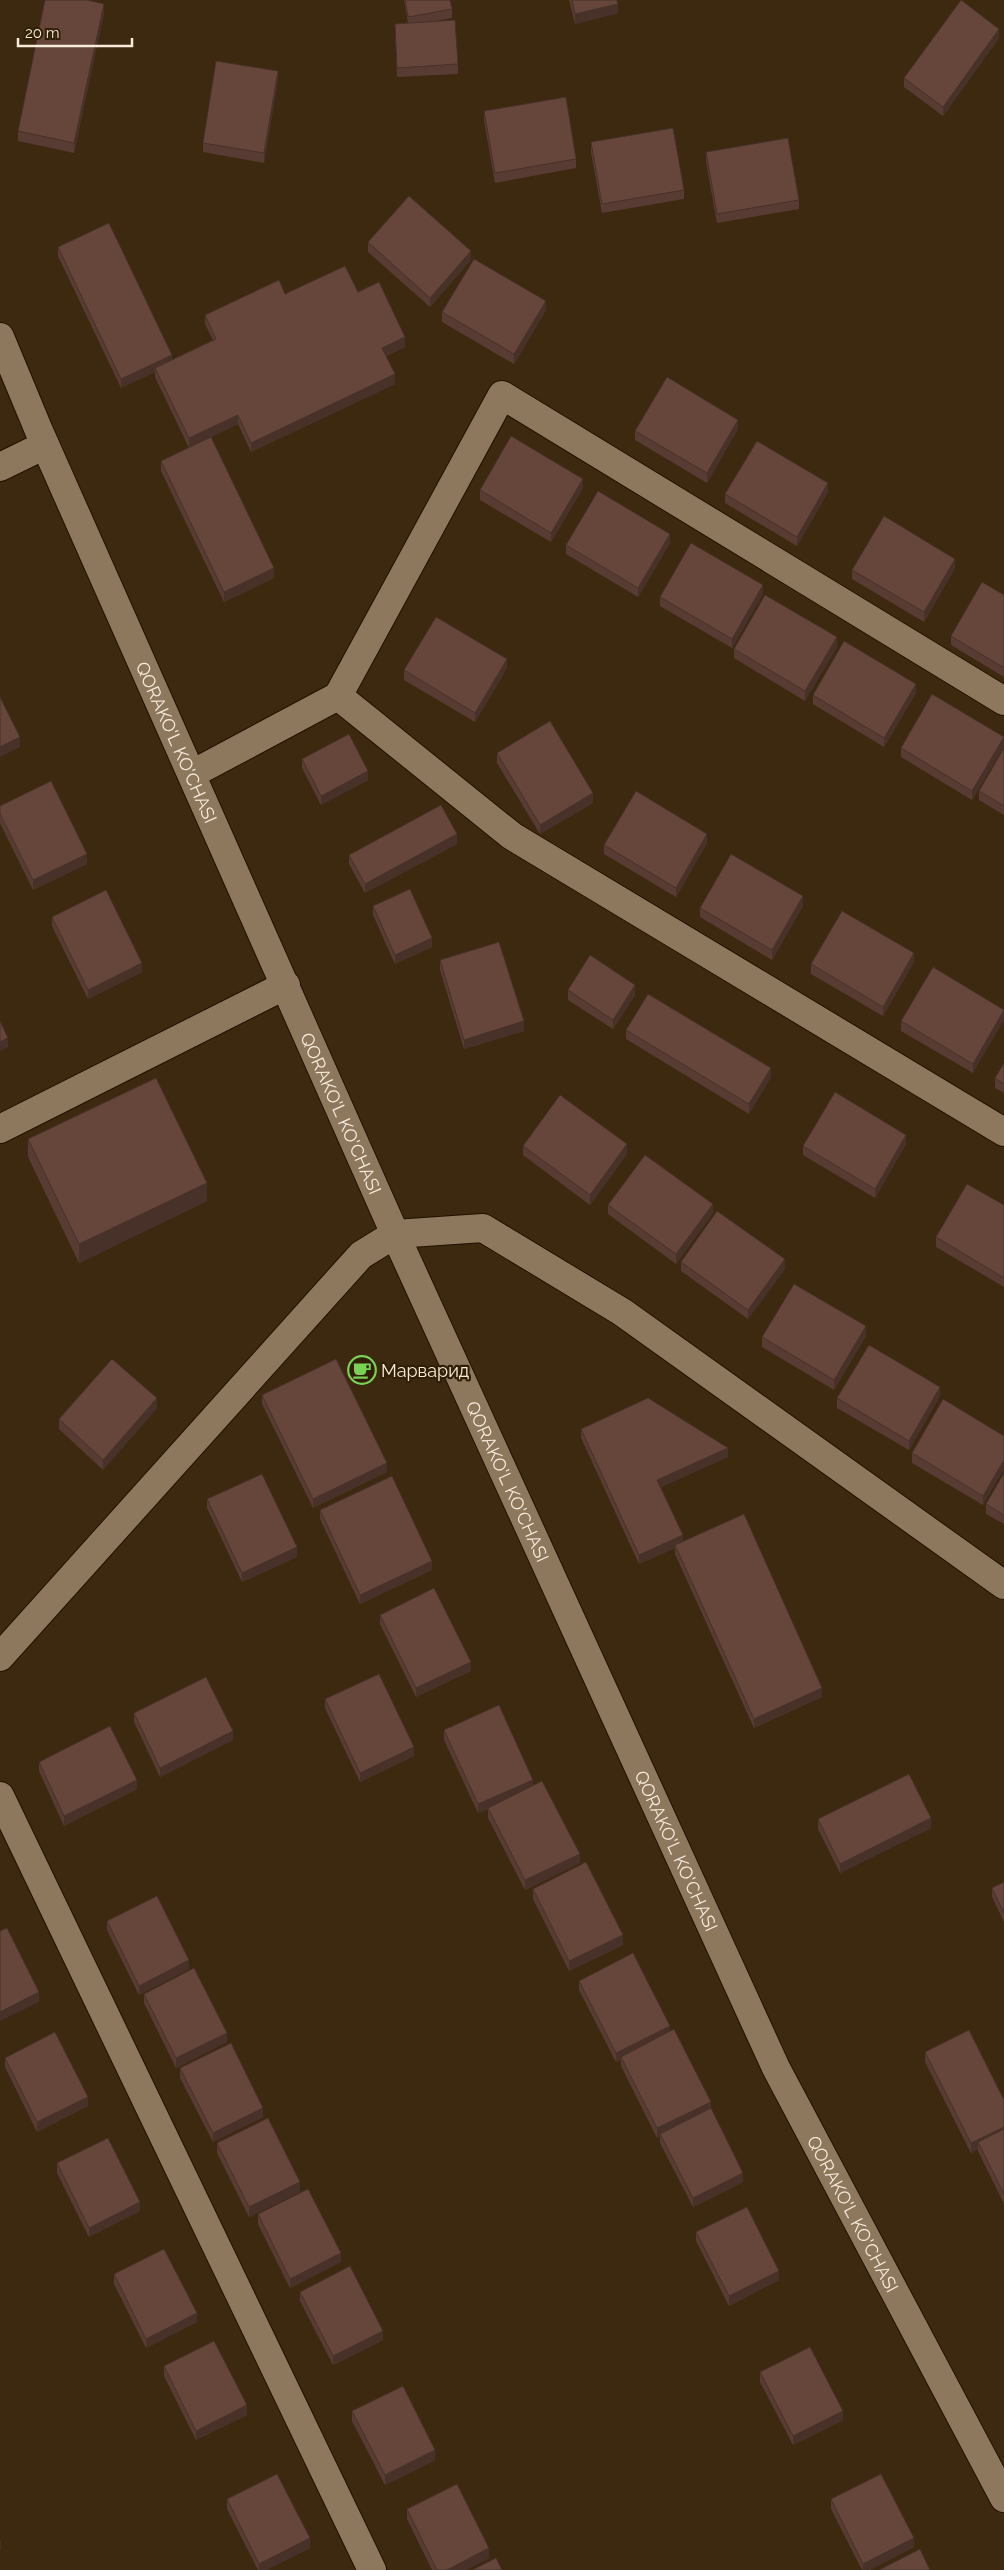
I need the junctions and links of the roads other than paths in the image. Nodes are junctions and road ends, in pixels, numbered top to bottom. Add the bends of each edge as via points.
1 (0, 337) edge
2 (45, 445) junction
3 (0, 467) edge
4 (338, 696) junction
5 (1004, 701) edge
6 (192, 774) junction
7 (286, 985) junction
8 (0, 1129) edge
9 (1004, 1132) edge
10 (395, 1234) junction
11 (1004, 1585) edge
12 (0, 1657) edge
13 (0, 1796) edge
14 (1004, 2498) edge
15 (372, 2570) edge

1 - 2 street, QORAKO'L KO'CHASI
2 - 3 street
2 - 6 street, QORAKO'L KO'CHASI
4 - 5 street via 502,395
4 - 6 street
4 - 9 street via 512,836
6 - 7 street, QORAKO'L KO'CHASI
7 - 8 street
7 - 10 street, QORAKO'L KO'CHASI
10 - 11 street via 483,1228 622,1312
10 - 12 street via 361,1256
10 - 14 street, QORAKO'L KO'CHASI via 776,2068
13 - 15 street

